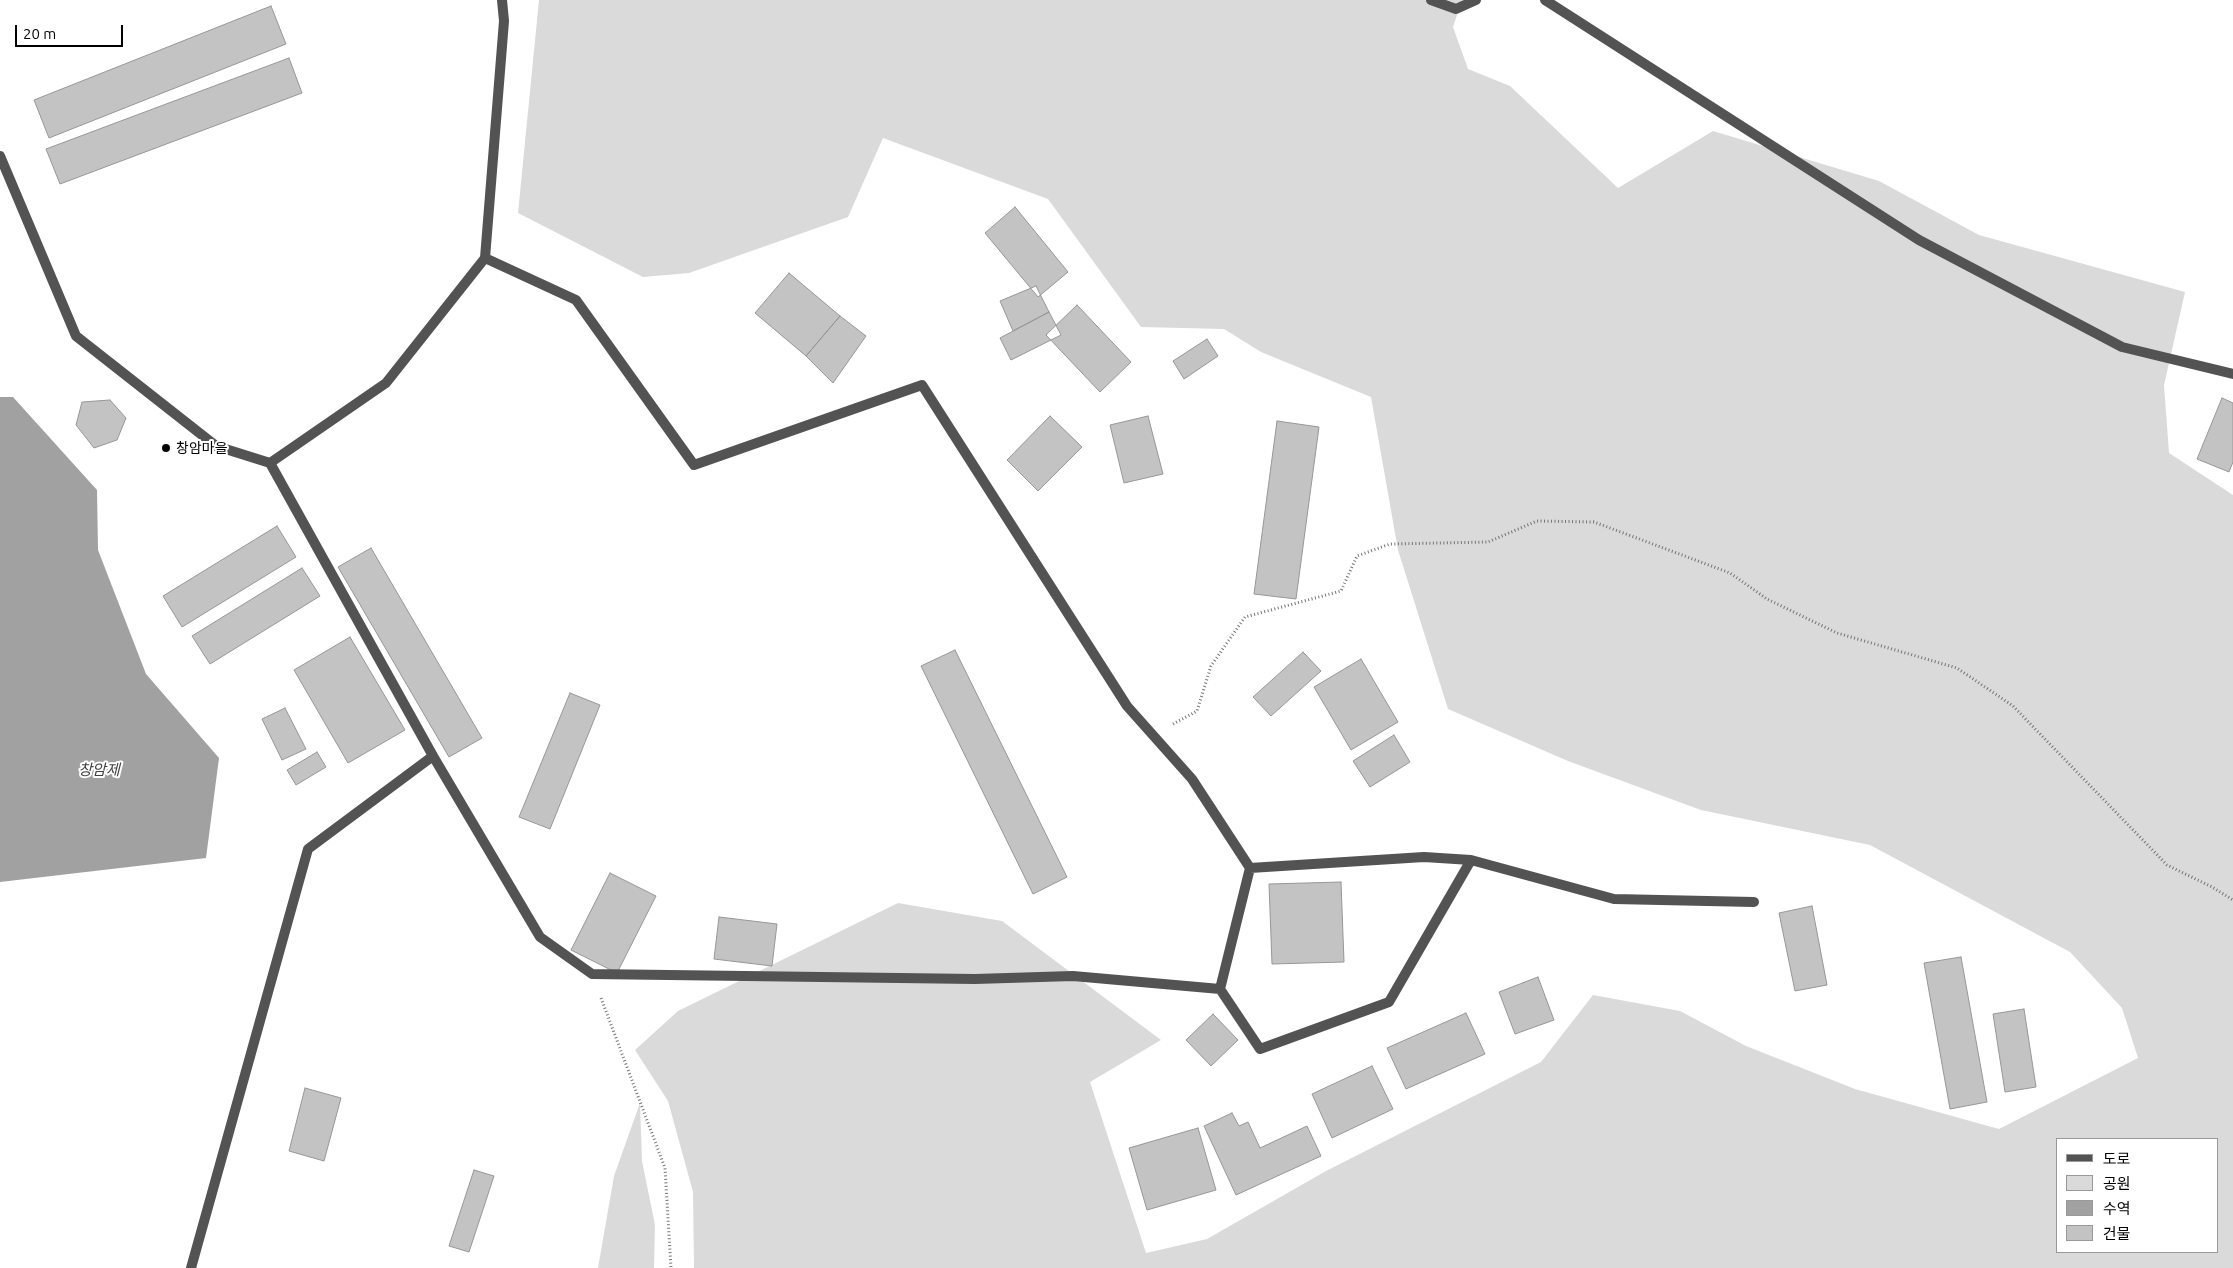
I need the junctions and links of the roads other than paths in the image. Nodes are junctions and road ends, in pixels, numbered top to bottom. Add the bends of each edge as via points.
1 (502, 0) edge
2 (1431, 0) edge
3 (1476, 0) edge
4 (1545, 0) edge
5 (0, 156) edge
6 (485, 258) junction
7 (2233, 374) edge
8 (270, 463) junction
9 (433, 756) junction
10 (1471, 860) junction
11 (1250, 868) junction
12 (1754, 902) dead end
13 (1220, 988) junction
14 (191, 1268) edge

1 - 6 street via 504,21
2 - 3 street via 1456,9
4 - 7 street via 1919,240 2122,348
5 - 8 street via 76,336 216,446
6 - 8 street via 386,383
6 - 11 street via 576,300 694,465 922,385 1127,706 1192,779
8 - 9 street
9 - 13 street via 540,938 592,974 974,979 1073,976
9 - 14 street via 308,849
10 - 11 street via 1424,857
10 - 12 street via 1614,899
10 - 13 street via 1389,1002 1260,1048
11 - 13 street

